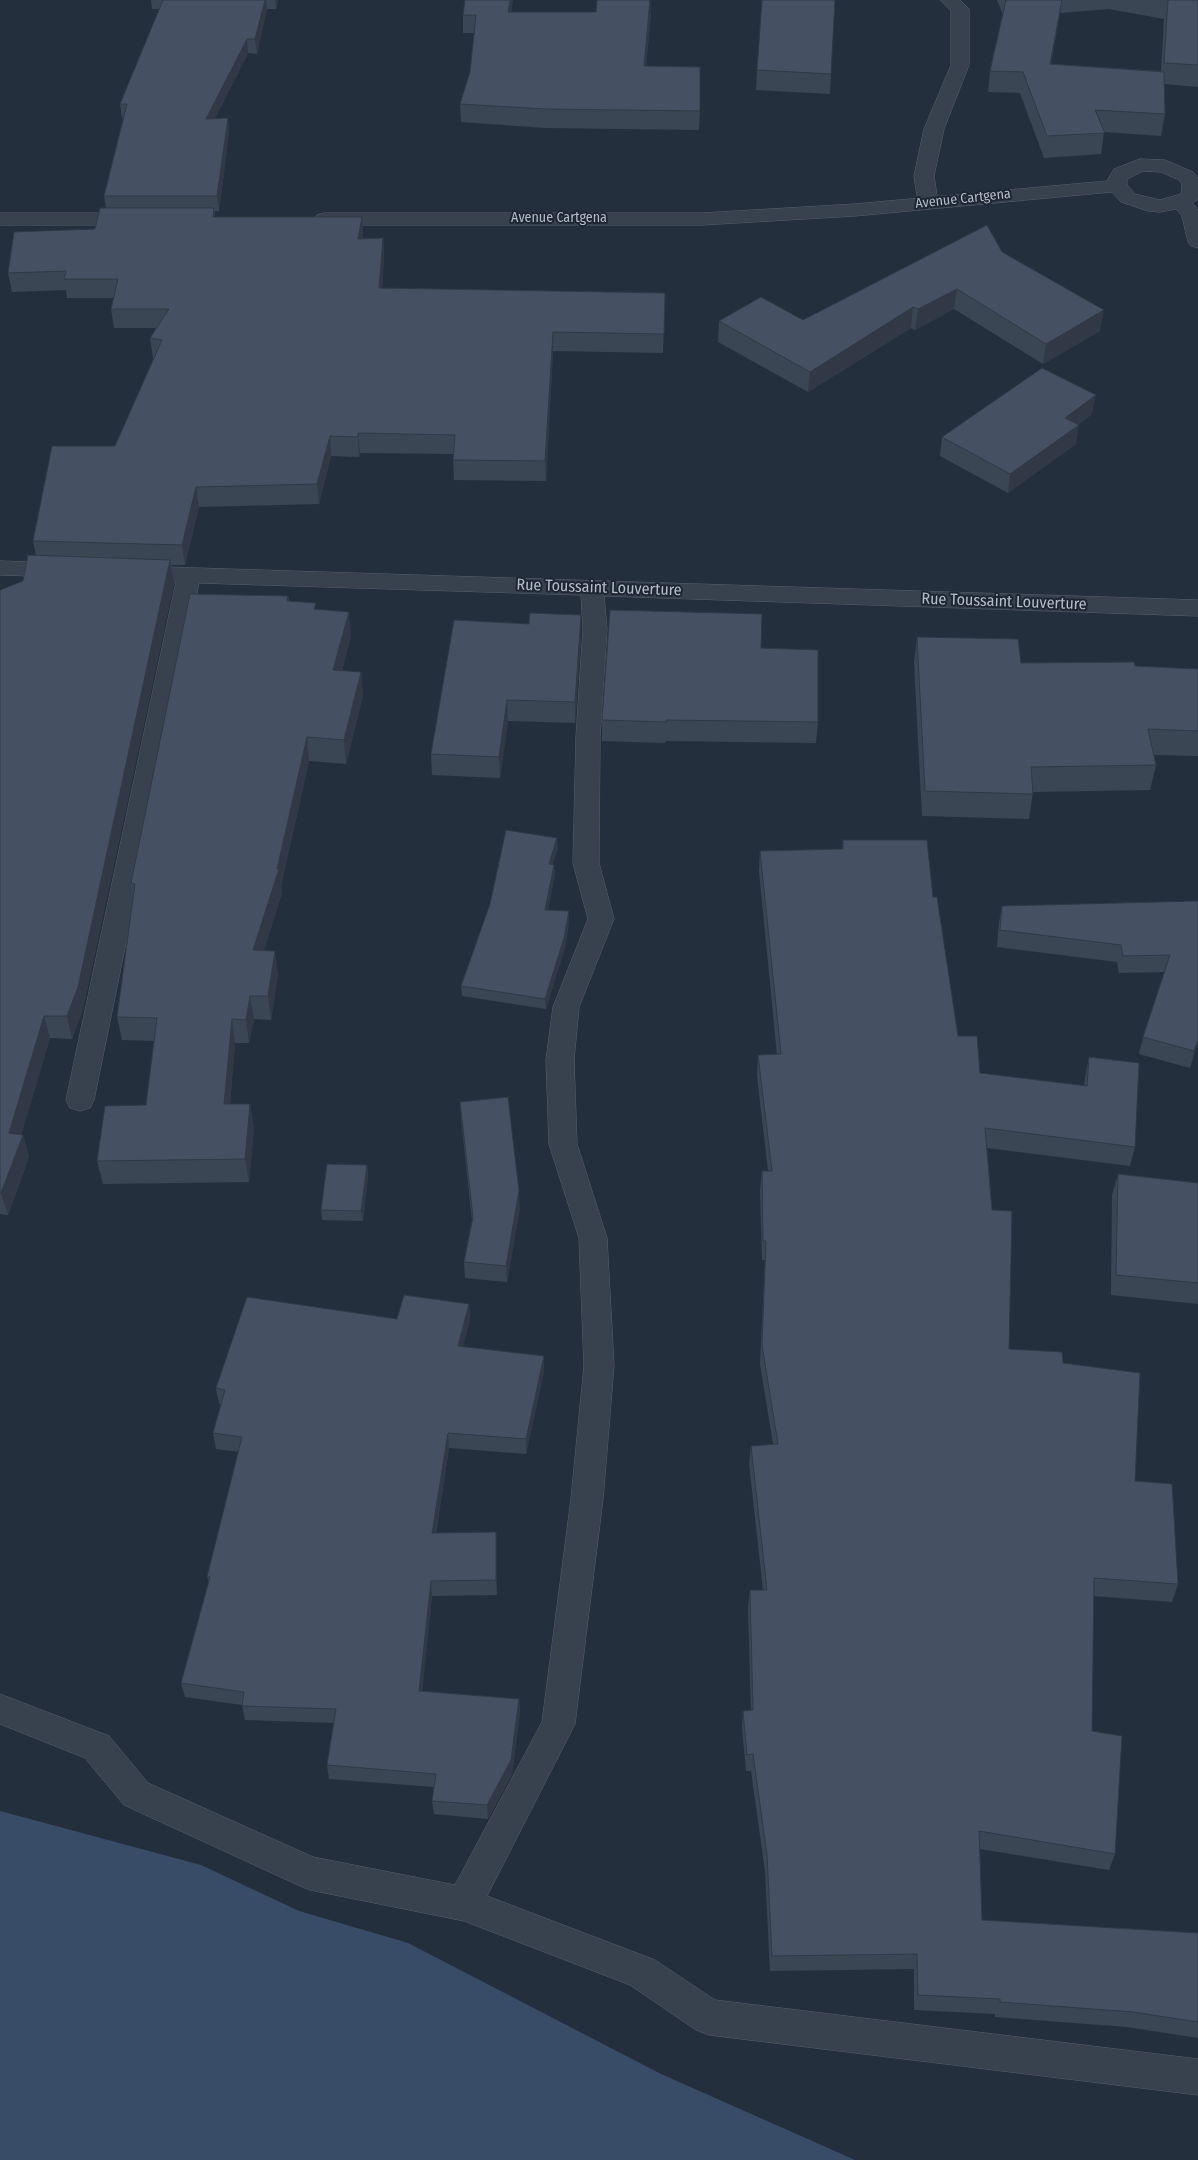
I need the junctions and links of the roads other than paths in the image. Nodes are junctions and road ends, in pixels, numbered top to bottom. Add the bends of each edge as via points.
1 (949, 0) edge
2 (1198, 164) edge
3 (1177, 170) junction
4 (1117, 186) junction
5 (928, 202) junction
6 (1181, 202) junction
7 (301, 218) edge
8 (0, 219) edge
9 (153, 219) edge
10 (1198, 242) edge
11 (0, 568) edge
12 (189, 574) junction
13 (592, 588) junction
14 (1198, 608) edge
15 (80, 1100) dead end
16 (0, 1709) edge
17 (464, 1904) junction
18 (1198, 2077) edge

1 - 5 street via 960,9 960,65 934,129 924,176
2 - 3 street
3 - 4 street via 1152,164 1135,167 1121,173
3 - 6 street via 1192,183 1189,197
4 - 5 street, Avenue Cartgena
4 - 6 street via 1128,198 1148,205
5 - 7 street, Avenue Cartgena via 855,210 702,219
6 - 10 street via 1192,215
8 - 9 street
11 - 12 street, Rue Toussaint Louverture
12 - 13 street, Rue Toussaint Louverture
12 - 15 street
13 - 14 street, Rue Toussaint Louverture
13 - 17 street via 595,629 588,737 586,863 600,919 566,1007 560,1060 563,1144 593,1238 599,1366 587,1499 558,1724
16 - 17 street via 96,1747 136,1794 310,1873
17 - 18 street via 642,1972 709,2017

